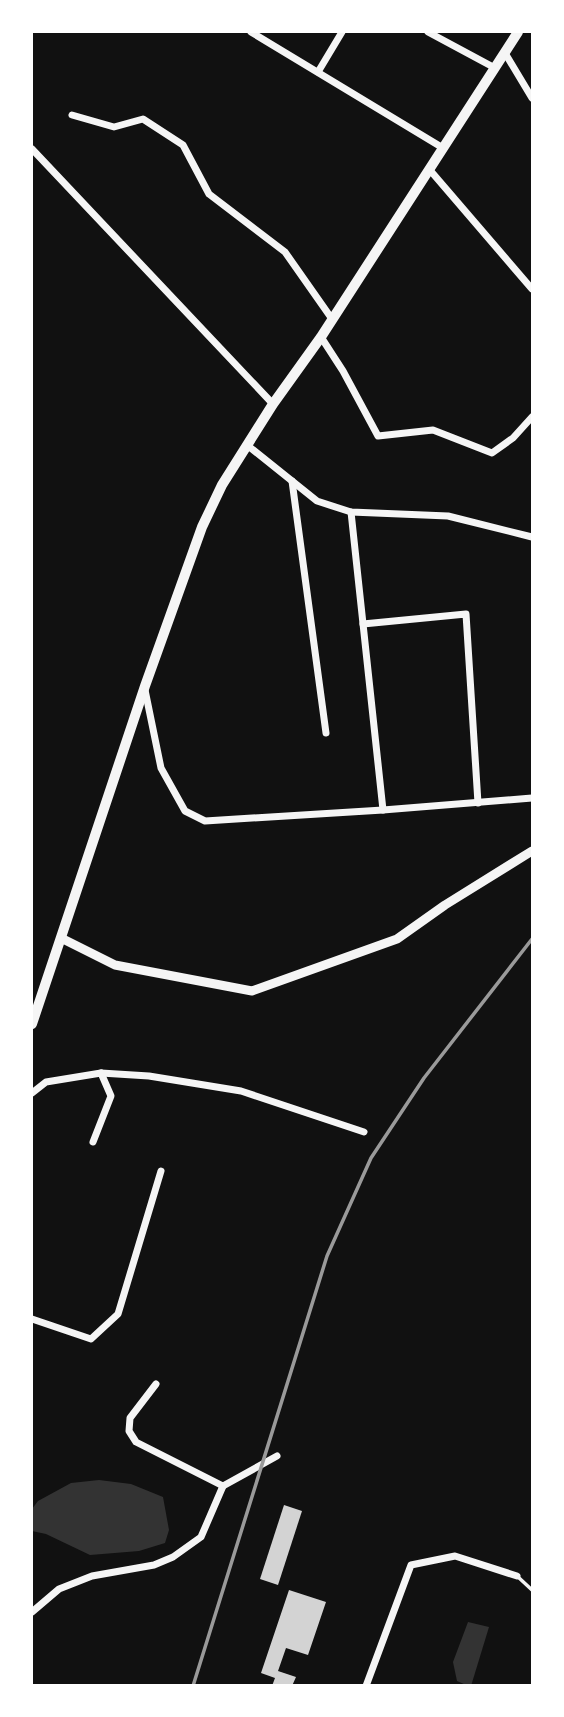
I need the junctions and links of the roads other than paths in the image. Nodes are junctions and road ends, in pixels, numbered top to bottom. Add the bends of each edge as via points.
1 (251, 32) edge
2 (342, 32) edge
3 (428, 32) edge
4 (518, 32) edge
5 (505, 53) junction
6 (495, 68) junction
7 (318, 72) junction
8 (533, 98) edge
9 (72, 115) dead end
10 (443, 148) junction
11 (32, 149) edge
12 (429, 169) junction
13 (533, 289) edge
14 (332, 319) junction
15 (321, 337) junction
16 (273, 404) junction
17 (533, 417) edge
18 (247, 445) junction
19 (292, 481) junction
20 (351, 512) junction
21 (533, 537) edge
22 (363, 624) junction
23 (145, 686) junction
24 (326, 733) dead end
25 (533, 798) edge
26 (478, 803) junction
27 (383, 810) junction
28 (533, 851) edge
29 (61, 938) junction
30 (32, 1024) edge
31 (101, 1073) junction
32 (32, 1093) edge
33 (363, 1132) dead end
34 (93, 1142) dead end
35 (161, 1171) dead end
36 (32, 1319) edge
37 (156, 1384) dead end
38 (277, 1456) dead end
39 (223, 1486) junction
40 (517, 1576) joint
41 (533, 1590) edge
42 (32, 1612) edge
43 (366, 1685) edge

1 - 7 street
2 - 7 street
3 - 6 street
4 - 5 main road
5 - 6 main road
5 - 8 street
6 - 10 main road
7 - 10 street
9 - 14 street via 114,127 142,119 183,145 209,194 285,252
10 - 12 main road
11 - 16 street
12 - 13 street
12 - 14 main road
14 - 15 main road
15 - 16 main road
15 - 17 street via 378,436 433,430 492,453
16 - 18 main road
18 - 19 street
18 - 23 main road via 202,527
19 - 20 street via 317,501
19 - 24 street
20 - 21 street via 449,516
20 - 22 street
22 - 26 street via 466,614
22 - 27 street
23 - 27 street via 161,768 186,811 205,821
23 - 29 main road
25 - 26 street
26 - 27 street
28 - 29 street via 397,939 252,991 115,965
29 - 30 main road
31 - 32 street via 46,1082
31 - 33 street via 242,1091
31 - 34 street via 111,1096
35 - 36 street via 118,1314 91,1339
37 - 39 street via 130,1419 129,1431 136,1442
38 - 39 street
39 - 42 street via 201,1536 173,1557 92,1576 59,1590
40 - 41 lane
40 - 43 street via 455,1556 411,1565

